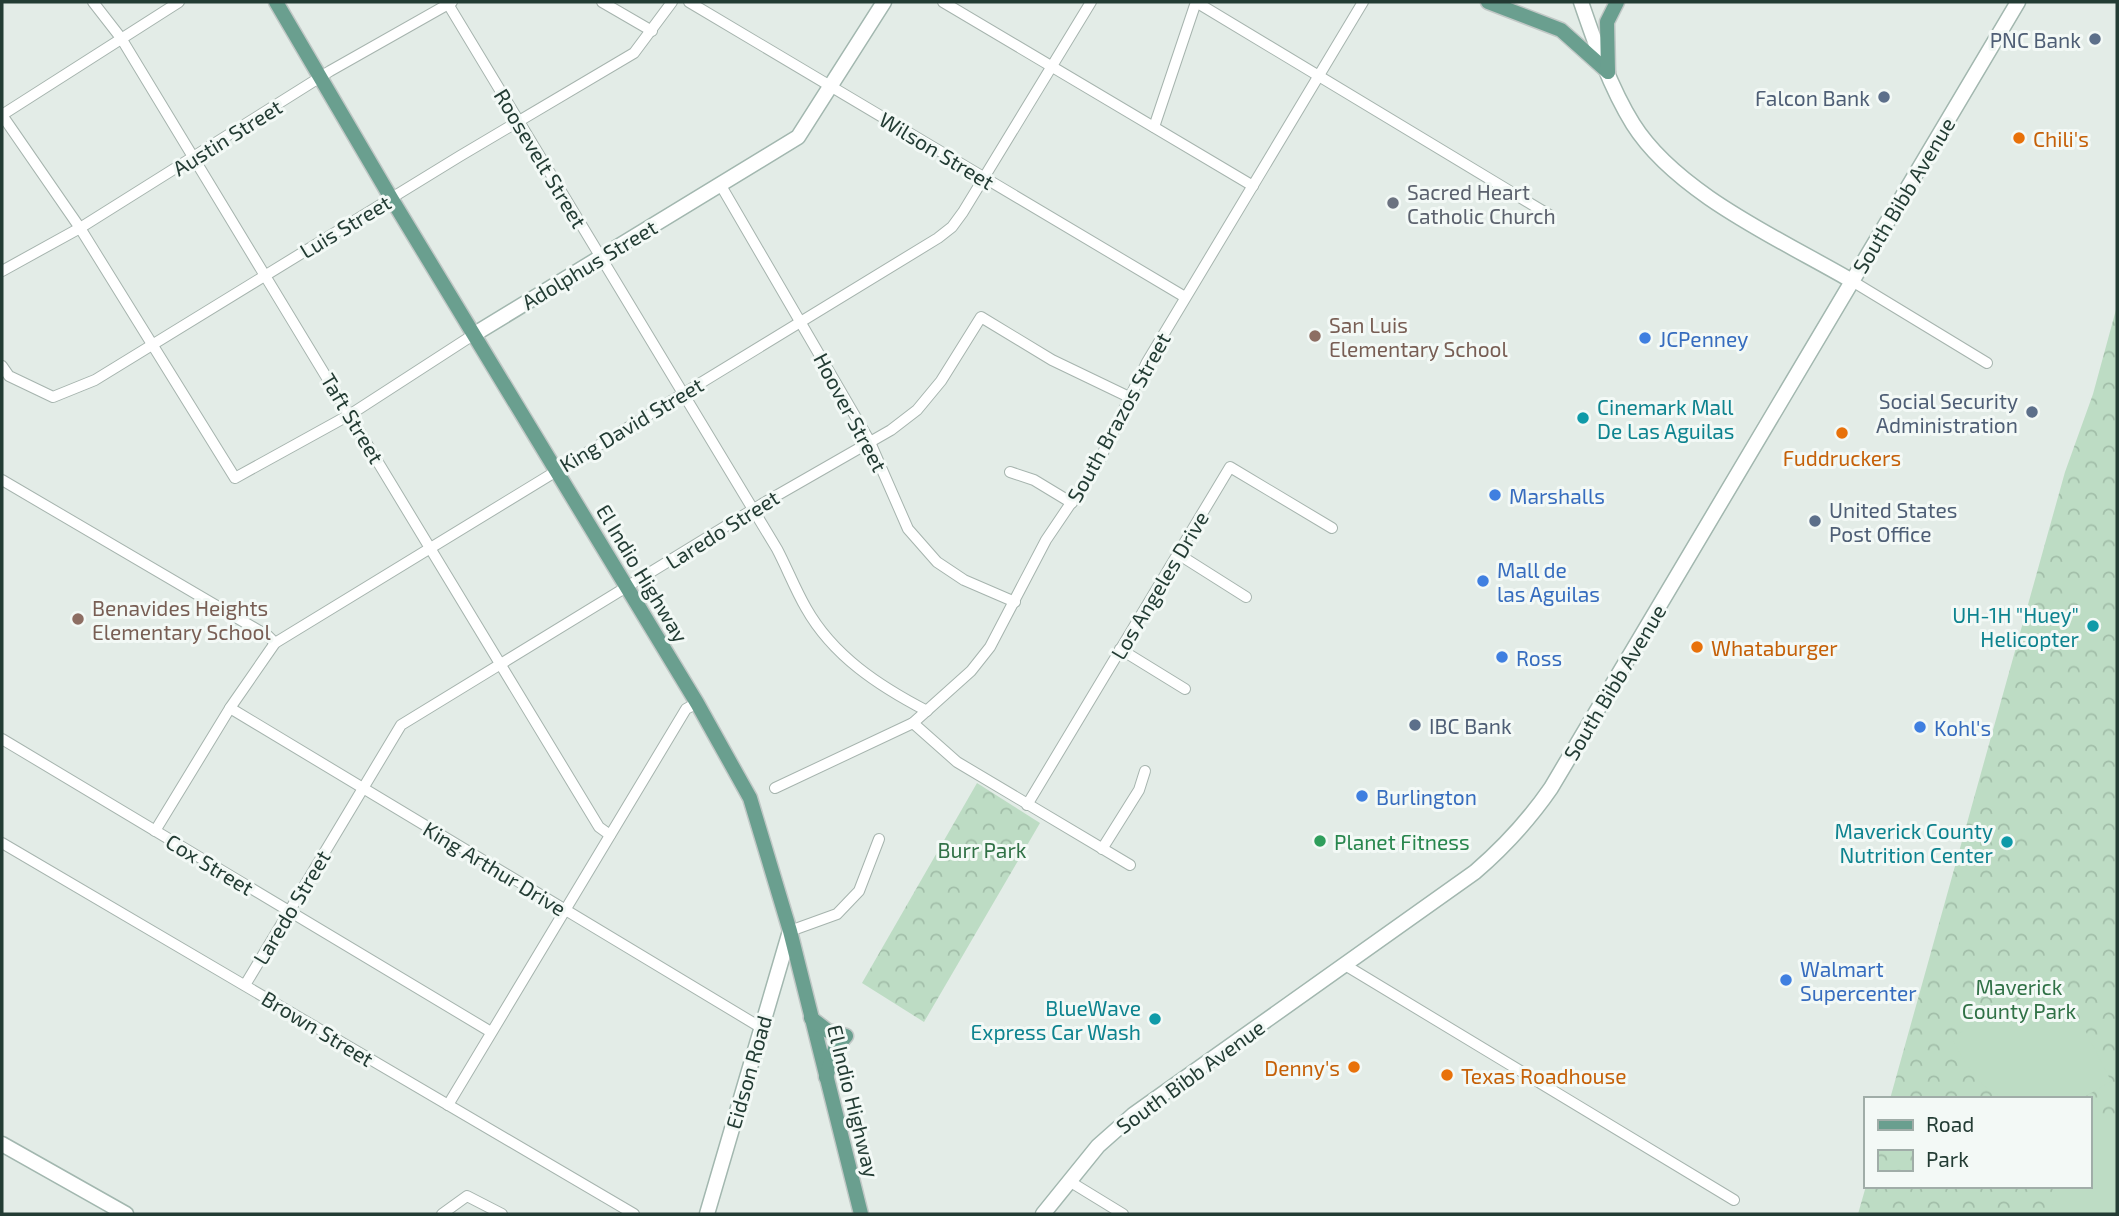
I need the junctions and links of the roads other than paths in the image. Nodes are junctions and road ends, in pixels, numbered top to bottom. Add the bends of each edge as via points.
1 (93, 2) edge
2 (178, 2) edge
3 (276, 2) edge
4 (602, 2) edge
5 (671, 2) edge
6 (689, 2) edge
7 (884, 2) edge
8 (943, 2) edge
9 (1091, 2) edge
10 (1196, 2) edge
11 (1363, 2) edge
12 (1488, 2) edge
13 (1581, 2) edge
14 (1617, 2) edge
15 (2018, 2) edge
16 (450, 3) edge
17 (652, 31) junction
18 (121, 38) junction
19 (1052, 68) junction
20 (1608, 72) junction
21 (1320, 75) junction
22 (320, 80) junction
23 (832, 87) junction
24 (2, 115) edge
25 (518, 123) junction
26 (1154, 127) junction
27 (194, 158) junction
28 (984, 178) junction
29 (720, 184) junction
30 (1253, 186) junction
31 (391, 198) junction
32 (1551, 216) dead end
33 (80, 228) junction
34 (601, 257) junction
35 (2, 271) edge
36 (266, 275) junction
37 (1852, 281) junction
38 (1185, 298) junction
39 (802, 321) junction
40 (473, 335) junction
41 (151, 345) junction
42 (1987, 363) dead end
43 (2, 366) edge
44 (683, 393) junction
45 (1129, 397) junction
46 (351, 414) junction
47 (869, 440) junction
48 (555, 470) junction
49 (1010, 472) dead end
50 (2, 480) edge
51 (1072, 503) junction
52 (754, 510) junction
53 (1332, 528) dead end
54 (430, 549) junction
55 (1178, 554) junction
56 (627, 588) junction
57 (1246, 597) dead end
58 (1015, 602) junction
59 (275, 643) junction
60 (1120, 649) junction
61 (501, 667) junction
62 (1185, 689) dead end
63 (697, 703) junction
64 (230, 708) junction
65 (928, 711) junction
66 (914, 723) junction
67 (2, 739) edge
68 (1145, 771) dead end
69 (775, 788) dead end
70 (361, 789) junction
71 (1027, 805) junction
72 (155, 831) junction
73 (610, 835) junction
74 (879, 839) dead end
75 (2, 843) edge
76 (1102, 849) junction
77 (1130, 865) dead end
78 (565, 910) junction
79 (289, 911) junction
80 (790, 931) junction
81 (1345, 965) junction
82 (244, 985) junction
83 (811, 1018) junction
84 (760, 1027) junction
85 (491, 1032) junction
86 (826, 1077) junction
87 (448, 1105) junction
88 (2, 1144) edge
89 (1069, 1181) junction
90 (1734, 1200) dead end
91 (126, 1214) edge
92 (442, 1214) edge
93 (502, 1214) edge
94 (634, 1214) edge
95 (707, 1214) edge
96 (861, 1214) edge
97 (1043, 1214) edge
98 (1124, 1214) edge

1 - 18 street, Taft Street
2 - 18 street
3 - 22 main road, El Indio Highway
4 - 17 street
5 - 17 street, Luis Street
6 - 23 street, Wilson Street
7 - 23 main road, Adolphus Street
8 - 19 street
9 - 19 street, King David Street
10 - 21 street
10 - 26 street
11 - 21 street, South Brazos Street
12 - 20 main road via 1561,30
13 - 20 main road
14 - 20 main road via 1607,22
15 - 37 main road, South Bibb Avenue
16 - 22 street, Austin Street
16 - 25 street, Roosevelt Street
17 - 25 street, Luis Street via 634,53
18 - 24 street
18 - 27 street, Taft Street
19 - 26 street
19 - 28 street, King David Street
20 - 37 main road via 1633,124 1686,181
21 - 30 street, South Brazos Street
21 - 32 street
22 - 27 street, Austin Street
22 - 31 main road, El Indio Highway
23 - 28 street, Wilson Street
23 - 29 main road, Adolphus Street via 798,136
24 - 33 street
25 - 31 street, Luis Street
25 - 34 street, Roosevelt Street
26 - 30 street
27 - 33 street, Austin Street
27 - 36 street, Taft Street
28 - 38 street, Wilson Street
28 - 39 street, King David Street via 952,227 938,238
29 - 34 main road, Adolphus Street
29 - 39 street, Hoover Street
30 - 38 street, South Brazos Street
31 - 36 street, Luis Street
31 - 40 main road, El Indio Highway
33 - 35 street, Austin Street
33 - 41 street
34 - 40 main road, Adolphus Street
34 - 44 street, Roosevelt Street
36 - 41 street, Luis Street
36 - 46 street, Taft Street
37 - 42 street
37 - 81 main road, South Bibb Avenue via 1529,820 1475,872
38 - 45 street, South Brazos Street
39 - 44 street, King David Street
39 - 47 street, Hoover Street
40 - 46 street, Adolphus Street
40 - 48 main road, El Indio Highway
41 - 43 street, Luis Street via 95,380 53,397 9,376
41 - 46 street, Adolphus Street via 235,478
44 - 48 street, King David Street
44 - 52 street, Roosevelt Street
45 - 47 street, Laredo Street via 1052,360 981,317 917,410
45 - 51 street, South Brazos Street via 1098,463
46 - 54 street, Taft Street
47 - 52 street, Laredo Street
47 - 58 street, Hoover Street via 908,529 937,562 964,580
48 - 54 street, King David Street
48 - 56 main road, El Indio Highway
49 - 51 street via 1034,480
50 - 59 street
51 - 58 street, South Brazos Street via 1046,540
52 - 56 street, Laredo Street
52 - 65 street, Roosevelt Street via 820,629 854,666
53 - 55 street, Los Angeles Drive via 1230,467
54 - 59 street, King David Street
54 - 61 street, Taft Street
55 - 57 street
55 - 60 street, Los Angeles Drive
56 - 61 street, Laredo Street
56 - 63 main road, El Indio Highway
58 - 65 street, South Brazos Street via 971,671
59 - 64 street, King David Street
60 - 62 street
60 - 71 street, Los Angeles Drive
61 - 70 street, Laredo Street via 401,725
61 - 73 street, Taft Street via 599,827
63 - 73 street via 686,709
63 - 80 main road, El Indio Highway via 750,799
64 - 70 street, King Arthur Drive
64 - 72 street, King David Street
65 - 66 street, South Brazos Street
66 - 69 street, South Brazos Street
66 - 71 street via 957,762
67 - 72 street, Cox Street
68 - 76 street via 1139,790
70 - 78 street, King Arthur Drive
70 - 79 street, Laredo Street
71 - 76 street
72 - 79 street, Cox Street
73 - 78 street
74 - 80 street via 859,891 838,914
75 - 82 street, Brown Street
76 - 77 street
78 - 84 street, King Arthur Drive
78 - 85 street
79 - 82 street, Laredo Street
79 - 85 street, Cox Street
80 - 83 main road, El Indio Highway
80 - 84 main road, Eidson Road
81 - 89 main road, South Bibb Avenue via 1133,1115 1098,1146
81 - 90 street
82 - 87 street, Brown Street
83 - 86 main road, El Indio Highway
83 - 86 main road via 828,1031 846,1036 835,1049
84 - 95 main road, Eidson Road
85 - 87 street
86 - 96 main road, El Indio Highway
87 - 94 street, Brown Street
88 - 91 main road
89 - 97 main road, South Bibb Avenue
89 - 98 street
92 - 93 street via 467,1196

